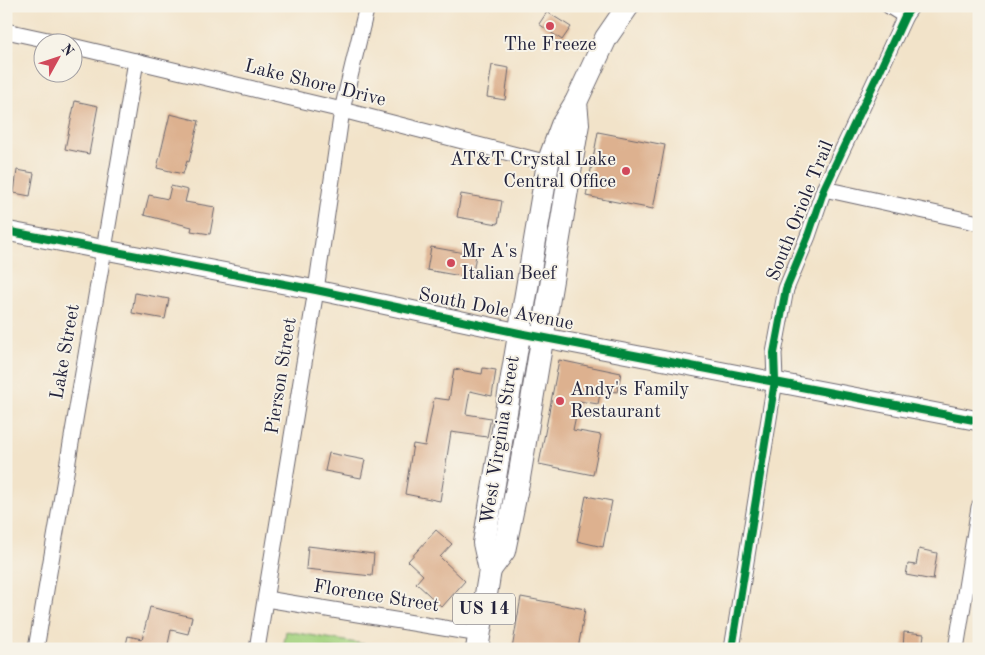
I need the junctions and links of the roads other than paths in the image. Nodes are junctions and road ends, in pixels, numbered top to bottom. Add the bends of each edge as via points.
1 (367, 6) edge
2 (628, 6) edge
3 (889, 6) edge
4 (908, 11) edge
5 (6, 30) edge
6 (32, 36) edge
7 (82, 48) edge
8 (136, 61) junction
9 (576, 102) junction
10 (342, 110) junction
11 (548, 163) junction
12 (824, 189) junction
13 (979, 223) edge
14 (6, 231) edge
15 (103, 251) junction
16 (316, 290) junction
17 (519, 333) junction
18 (542, 336) junction
19 (775, 381) junction
20 (979, 421) edge
21 (496, 474) junction
22 (519, 478) junction
23 (979, 507) edge
24 (490, 570) junction
25 (266, 599) junction
26 (478, 642) edge
27 (36, 649) edge
28 (257, 649) edge
29 (732, 649) edge
30 (956, 649) edge

1 - 10 street, Pierson Street
2 - 9 main road, US 14 via 606,38
3 - 4 street
4 - 12 street, South Oriole Trail
5 - 6 street
7 - 8 street, Lake Shore Drive
8 - 10 street, Lake Shore Drive
8 - 15 street, Lake Street
9 - 11 main road, US 14 via 562,124
9 - 18 main road, West Virginia Street / US 14 via 578,124
10 - 11 street, Lake Shore Drive
10 - 16 street, Pierson Street
11 - 17 main road, West Virginia Street / US 14
12 - 13 street
12 - 19 street, South Oriole Trail via 786,289 774,353
14 - 15 street, South Dole Avenue
15 - 16 street, South Dole Avenue
15 - 27 street, Lake Street
16 - 17 street, South Dole Avenue
16 - 25 street, Pierson Street
17 - 18 street, South Dole Avenue
17 - 21 main road, West Virginia Street / US 14
18 - 19 street, South Dole Avenue
18 - 22 main road, West Virginia Street / US 14
19 - 20 street, South Dole Avenue
19 - 29 street, South Oriole Trail
21 - 22 main road
21 - 24 main road, West Virginia Street / US 14 via 484,543
22 - 24 main road, West Virginia Street / US 14 via 504,551
23 - 30 street
24 - 26 main road, West Virginia Street / US 14
25 - 26 street, Florence Street
25 - 28 street, Pierson Street

